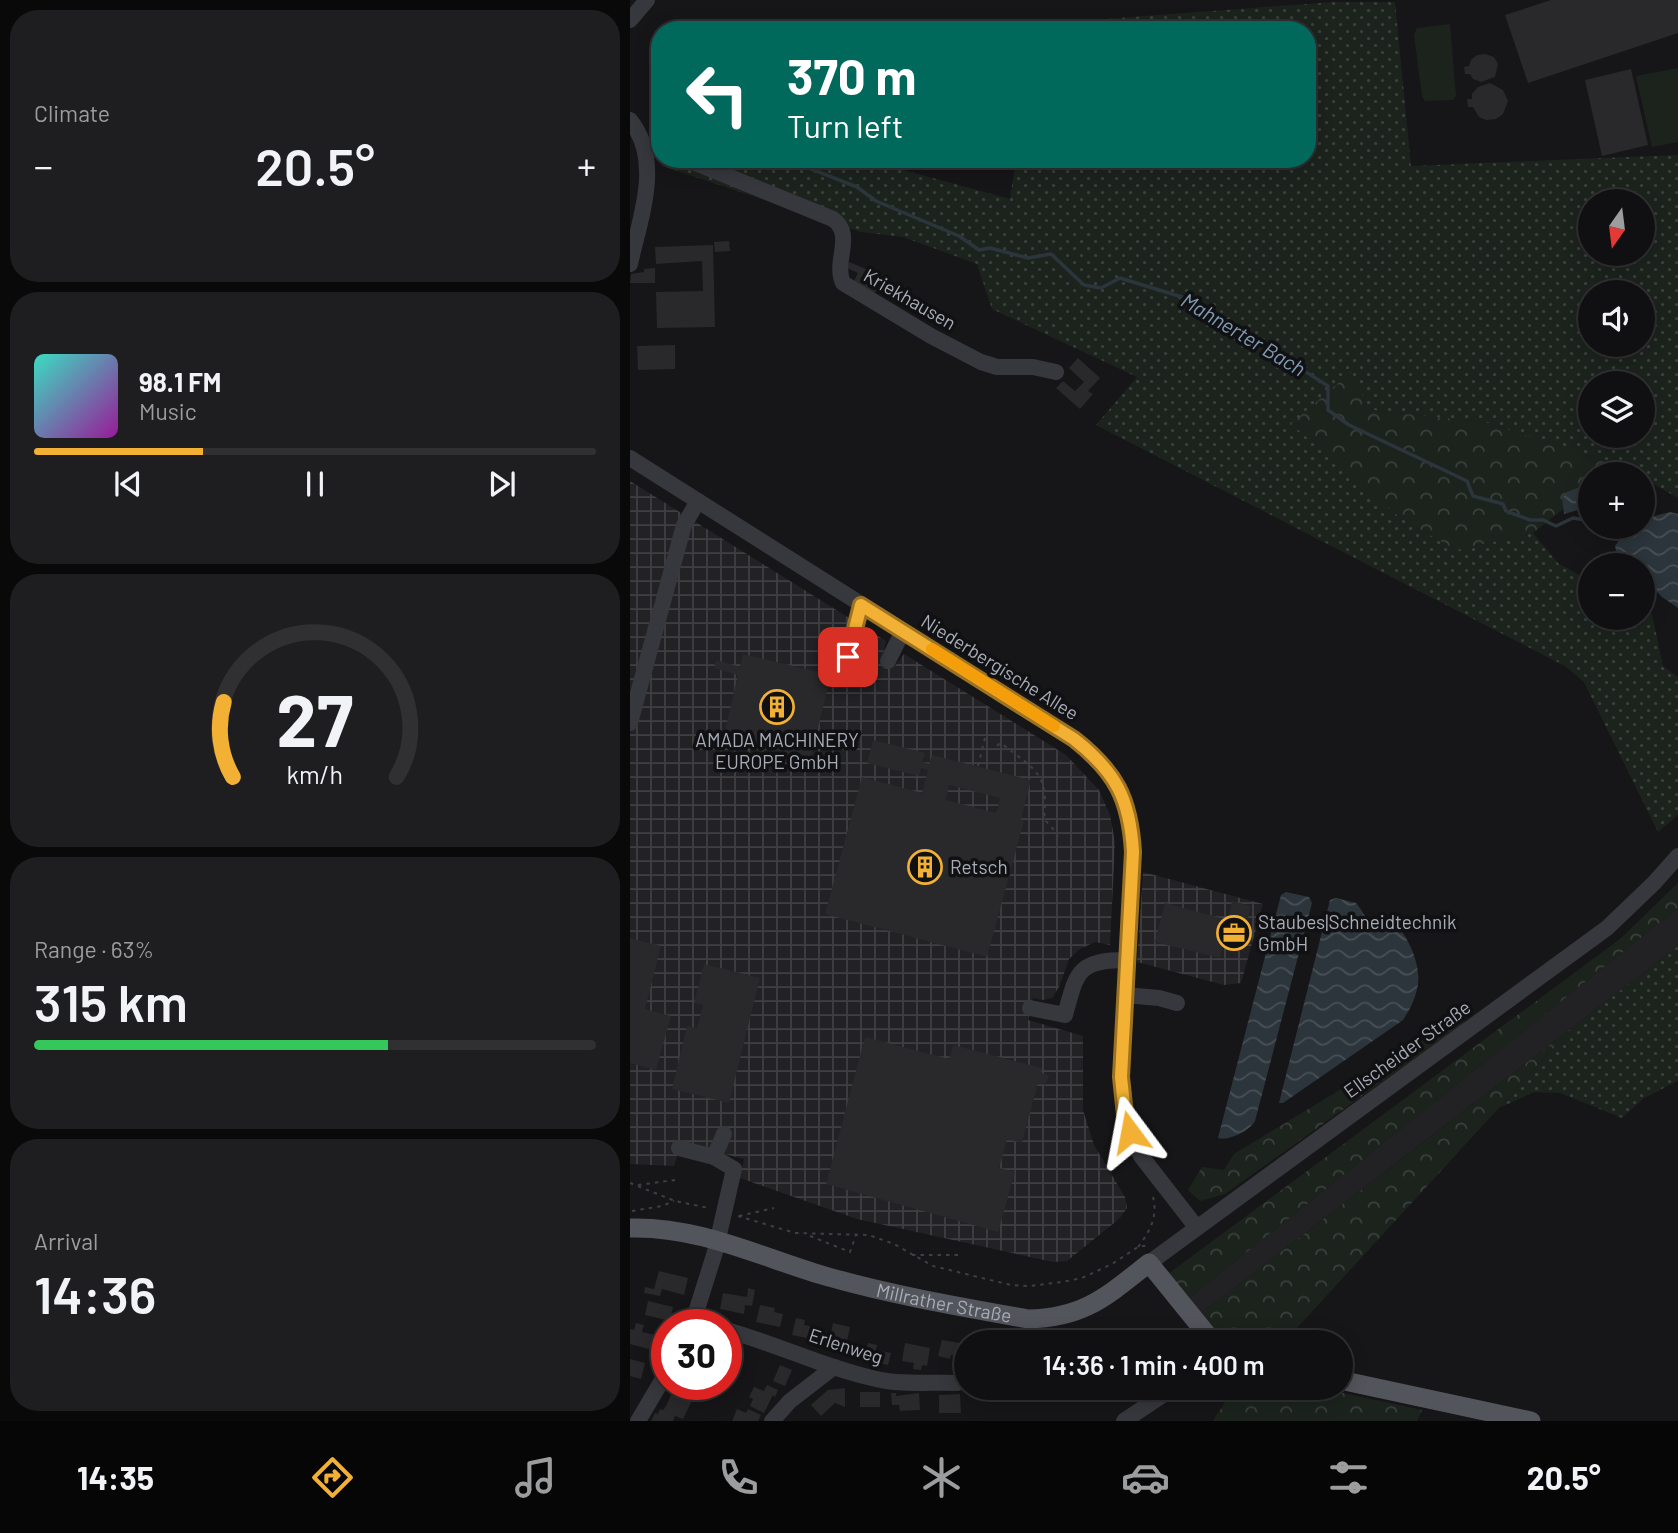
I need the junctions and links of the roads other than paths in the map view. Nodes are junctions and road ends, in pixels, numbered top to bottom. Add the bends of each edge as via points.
1 (647, 0) edge
2 (630, 19) edge
3 (630, 120) edge
4 (651, 151) edge
5 (651, 167) edge
6 (708, 168) edge
7 (630, 264) edge
8 (1056, 372) dead end
9 (630, 458) edge
10 (692, 497) junction
11 (861, 605) junction
12 (903, 631) junction
13 (848, 657) dead end
14 (888, 661) dead end
15 (630, 691) edge
16 (630, 723) edge
17 (1678, 856) edge
18 (1127, 960) junction
19 (1125, 995) junction
20 (1177, 1003) dead end
21 (1030, 1008) dead end
22 (724, 1134) dead end
23 (679, 1148) dead end
24 (714, 1157) junction
25 (630, 1228) edge
26 (1197, 1228) junction
27 (718, 1240) junction
28 (1150, 1254) junction
29 (701, 1309) edge
30 (1203, 1330) edge
31 (742, 1334) edge
32 (834, 1367) junction
33 (954, 1383) edge
34 (1353, 1383) edge
35 (651, 1399) edge
36 (1155, 1400) edge
37 (638, 1421) edge
38 (772, 1421) edge
39 (1124, 1421) edge
40 (1531, 1421) edge

1 - 2 street
3 - 4 street
5 - 7 street
6 - 8 street, Kriekhausen via 841,224 839,272 845,286 989,366
9 - 10 street, Niederbergische Allee
10 - 11 street, Niederbergische Allee
10 - 15 street via 672,534
10 - 16 street
11 - 12 street, Niederbergische Allee
11 - 13 street
12 - 14 street
12 - 18 street, Niederbergische Allee via 1074,739 1115,780 1132,830
17 - 26 street, Ellscheider Straße via 1607,928
18 - 19 street, Niederbergische Allee
18 - 21 street via 1096,962 1084,968 1077,976 1063,1023
19 - 20 street
19 - 26 street, Niederbergische Allee via 1121,1077 1130,1132 1141,1156
22 - 24 street
23 - 24 street
24 - 27 street via 734,1169 731,1214
25 - 27 main road, Millrather Straße via 667,1229
26 - 28 street, Ellscheider Straße
27 - 28 main road, Millrather Straße via 846,1282 1028,1319 1080,1311 1106,1297
27 - 29 street
28 - 30 main road via 1170,1289
31 - 32 street, Erlenweg
32 - 33 street, Erlenweg via 878,1380
32 - 38 street
34 - 40 main road
35 - 37 street
36 - 39 street

